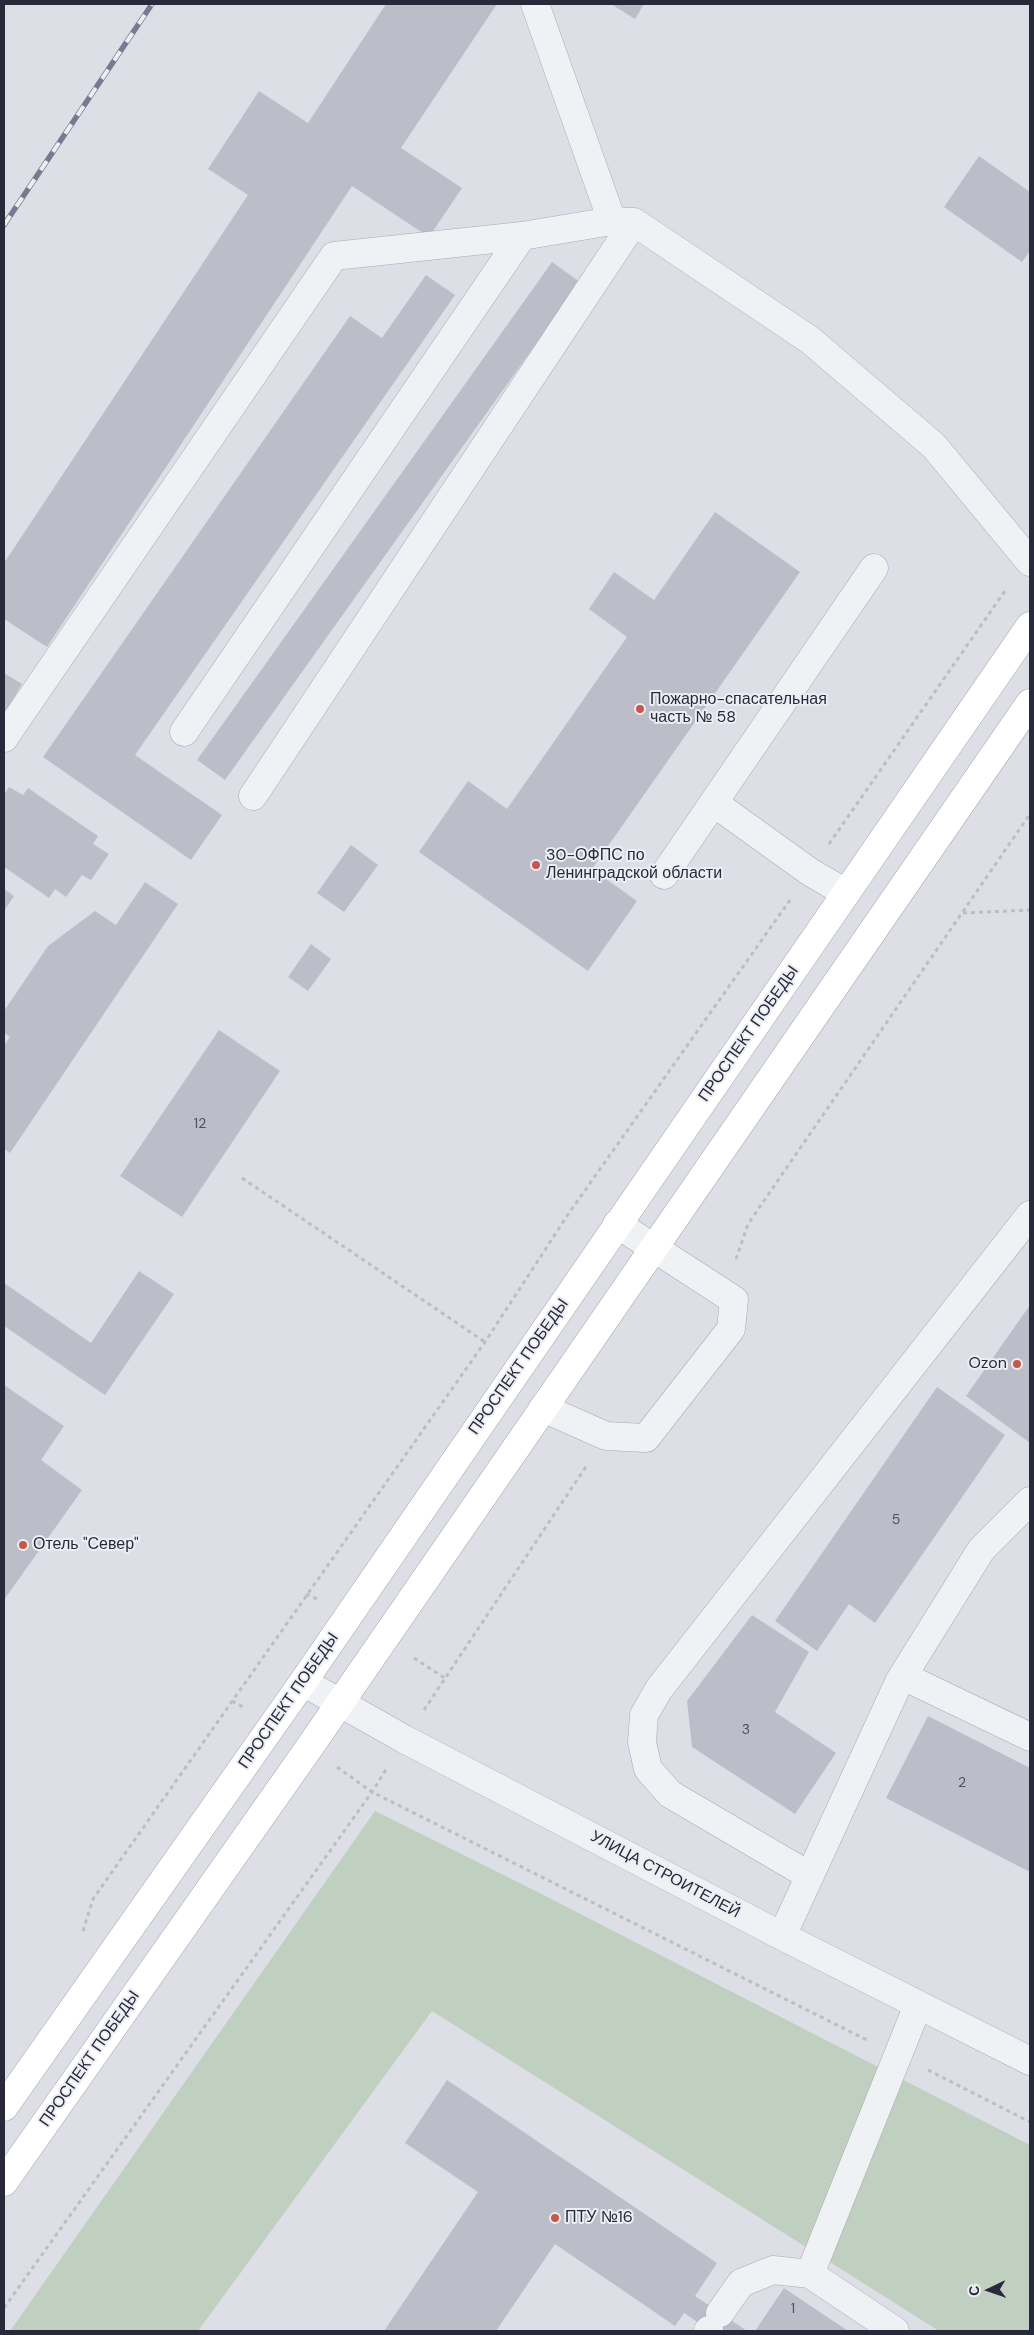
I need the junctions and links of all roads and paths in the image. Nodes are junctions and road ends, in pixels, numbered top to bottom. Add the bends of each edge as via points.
1 (535, 4) edge
2 (623, 221) junction
3 (522, 236) junction
4 (1030, 562) edge
5 (874, 568) dead end
6 (1030, 626) edge
7 (1030, 703) edge
8 (184, 732) dead end
9 (4, 738) edge
10 (253, 796) dead end
11 (714, 803) junction
12 (1030, 814) edge
13 (664, 875) dead end
14 (846, 893) junction
15 (1030, 910) edge
16 (962, 914) junction
17 (242, 1178) dead end
18 (569, 1213) dead end
19 (1030, 1215) edge
20 (617, 1224) junction
21 (654, 1248) junction
22 (734, 1300) junction
23 (485, 1342) junction
24 (542, 1408) junction
25 (606, 1436) junction
26 (1030, 1501) edge
27 (903, 1676) junction
28 (446, 1679) dead end
29 (304, 1682) junction
30 (232, 1701) junction
31 (339, 1702) junction
32 (274, 1723) junction
33 (1030, 1737) edge
34 (309, 1748) junction
35 (372, 1792) junction
36 (810, 1876) junction
37 (82, 1933) dead end
38 (782, 1936) junction
39 (918, 2005) junction
40 (897, 2055) junction
41 (1030, 2061) edge
42 (4, 2107) edge
43 (1030, 2122) edge
44 (4, 2182) edge
45 (810, 2274) junction
46 (4, 2308) edge
47 (713, 2325) edge
48 (896, 2331) edge

1 - 2 street
2 - 3 street
2 - 4 street via 810,340 934,446
2 - 10 street
3 - 8 street
3 - 9 street via 334,256
5 - 11 street
6 - 14 main road, ПРОСПЕКТ ПОБЕДЫ
7 - 21 main road, ПРОСПЕКТ ПОБЕДЫ
11 - 13 street
11 - 14 street via 810,872
12 - 16 path
14 - 20 main road, ПРОСПЕКТ ПОБЕДЫ
15 - 16 path
16 - 22 path via 748,1224 736,1260
17 - 23 path
18 - 23 path
19 - 36 street via 659,1689 644,1715 642,1742 648,1769 670,1794
20 - 21 street
20 - 29 main road, ПРОСПЕКТ ПОБЕДЫ
21 - 22 street
21 - 24 main road, ПРОСПЕКТ ПОБЕДЫ
22 - 25 street via 731,1329 646,1438
23 - 30 path
24 - 25 street
24 - 31 main road, ПРОСПЕКТ ПОБЕДЫ
25 - 28 path
26 - 27 street via 981,1550
27 - 33 street
27 - 36 street
29 - 31 street, УЛИЦА СТРОИТЕЛЕЙ
29 - 32 main road, ПРОСПЕКТ ПОБЕДЫ
30 - 32 path
30 - 37 path via 92,1899
31 - 34 main road, ПРОСПЕКТ ПОБЕДЫ
31 - 38 street, УЛИЦА СТРОИТЕЛЕЙ
32 - 42 main road, ПРОСПЕКТ ПОБЕДЫ
34 - 35 path
34 - 44 main road, ПРОСПЕКТ ПОБЕДЫ
35 - 40 path
35 - 46 path
36 - 38 street
38 - 39 street, УЛИЦА СТРОИТЕЛЕЙ
39 - 40 street
39 - 41 street, УЛИЦА СТРОИТЕЛЕЙ
40 - 43 path
40 - 45 street
45 - 47 street via 773,2270 741,2283
45 - 48 street

